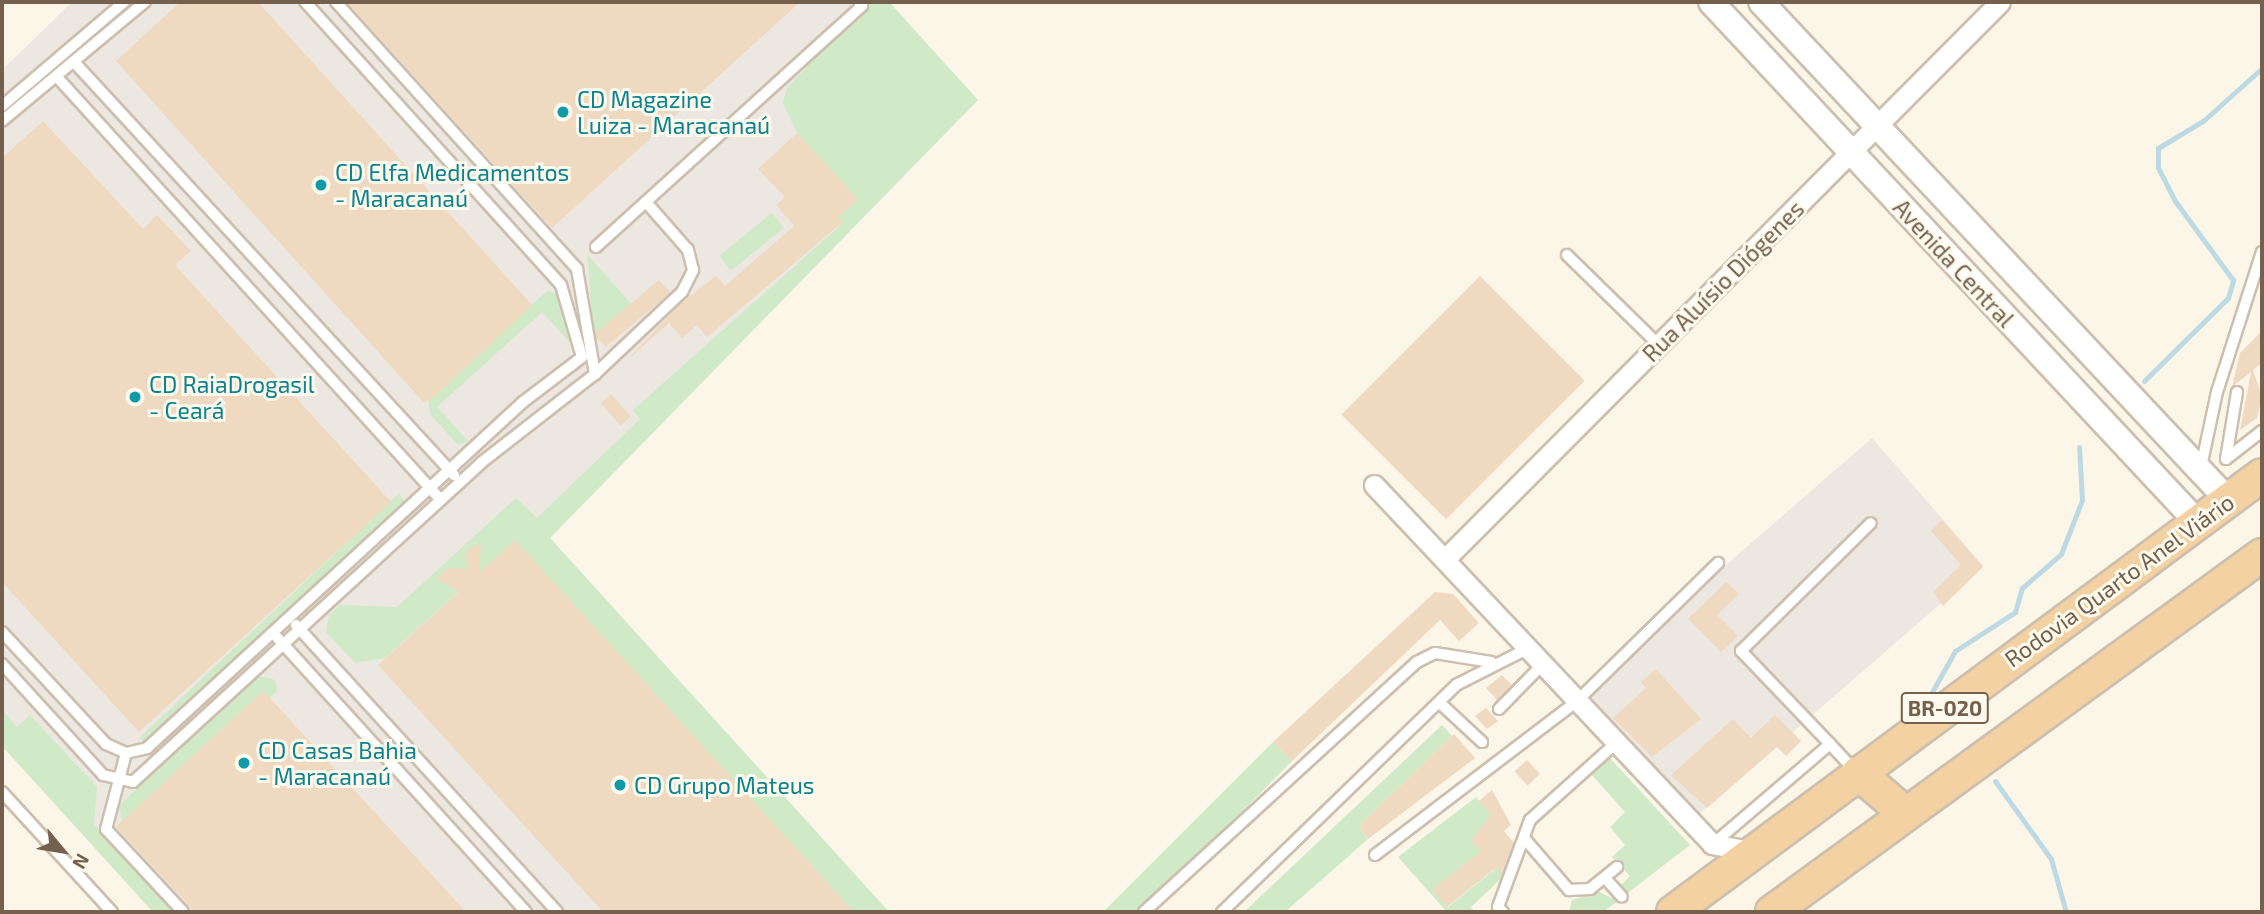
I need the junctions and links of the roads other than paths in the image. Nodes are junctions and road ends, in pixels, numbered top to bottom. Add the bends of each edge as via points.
1 (124, 2) edge
2 (145, 2) edge
3 (305, 2) edge
4 (336, 2) edge
5 (859, 2) edge
6 (1711, 2) edge
7 (1761, 2) edge
8 (2000, 2) edge
9 (75, 63) junction
10 (57, 76) junction
11 (2, 106) edge
12 (2, 121) edge
13 (1880, 122) junction
14 (1850, 152) junction
15 (646, 202) junction
16 (596, 247) dead end
17 (2262, 252) edge
18 (1567, 255) dead end
19 (1659, 345) junction
20 (595, 374) junction
21 (2236, 393) dead end
22 (2262, 431) edge
23 (450, 470) junction
24 (2199, 472) junction
25 (2262, 475) edge
26 (460, 482) junction
27 (1374, 485) dead end
28 (430, 489) junction
29 (441, 500) junction
30 (2228, 500) junction
31 (1871, 523) dead end
32 (2198, 523) junction
33 (2262, 555) edge
34 (1445, 559) junction
35 (1718, 563) dead end
36 (290, 618) junction
37 (300, 629) junction
38 (2, 632) edge
39 (274, 634) junction
40 (283, 644) junction
41 (1527, 649) junction
42 (1491, 662) junction
43 (2, 664) edge
44 (1542, 665) junction
45 (1576, 702) junction
46 (1441, 704) junction
47 (1499, 709) dead end
48 (1482, 742) dead end
49 (1615, 744) junction
50 (1829, 744) junction
51 (126, 753) junction
52 (1858, 773) junction
53 (118, 782) junction
54 (2, 792) edge
55 (1905, 813) junction
56 (1524, 838) junction
57 (1713, 844) junction
58 (1757, 852) junction
59 (1375, 855) dead end
60 (1617, 867) dead end
61 (1605, 877) junction
62 (1622, 897) dead end
63 (112, 912) edge
64 (183, 912) edge
65 (526, 912) edge
66 (557, 912) edge
67 (1144, 912) edge
68 (1222, 912) edge
69 (1503, 912) edge
70 (1673, 912) edge
71 (1772, 912) edge

1 - 11 lane
2 - 9 lane
3 - 23 lane via 561,285 582,357
4 - 20 lane via 577,269
5 - 15 lane via 863,6
6 - 14 street, Avenida Central
7 - 13 street, Avenida Central
8 - 13 street, Rua Aluísio Diógenes
9 - 10 lane
9 - 23 lane
10 - 12 lane
10 - 28 lane
13 - 14 street, Rua Aluísio Diógenes
13 - 24 street, Avenida Central
14 - 19 street, Rua Aluísio Diógenes
14 - 32 street, Avenida Central
15 - 16 lane
15 - 20 lane via 688,250 693,270 682,292
17 - 24 lane via 2217,392
18 - 19 lane
19 - 34 street, Rua Aluísio Diógenes
20 - 26 lane
21 - 22 lane via 2226,459
23 - 26 lane
23 - 28 lane
24 - 30 street, Avenida Central
25 - 30 highway, Rodovia Quarto Anel Viário / BR-020
26 - 29 lane
27 - 34 street
28 - 29 lane
28 - 36 lane
29 - 37 lane
30 - 32 highway, Rodovia Quarto Anel Viário / BR-020
31 - 50 lane via 1741,651
32 - 52 highway, Rodovia Quarto Anel Viário / BR-020
33 - 55 highway, BR-020
34 - 41 street
35 - 45 lane
36 - 37 lane
36 - 39 lane
37 - 40 lane
37 - 66 lane
38 - 51 lane via 106,744
39 - 40 lane
39 - 51 lane via 169,731 147,748
40 - 53 lane via 133,782
40 - 65 lane
41 - 42 lane
41 - 44 street
42 - 46 lane via 1456,685
42 - 67 lane via 1435,653 1417,662
43 - 53 lane via 103,775
44 - 45 street
44 - 47 lane
45 - 49 street
45 - 59 lane
46 - 48 lane
46 - 68 lane
49 - 56 lane via 1530,820
49 - 57 street
50 - 52 lane
50 - 57 lane
51 - 53 lane
52 - 55 highway
52 - 58 highway, Rodovia Quarto Anel Viário / BR-020
53 - 64 lane via 106,829
54 - 63 lane
55 - 71 highway, BR-020
56 - 61 lane via 1569,890 1590,889
56 - 69 lane via 1499,907
57 - 58 street
58 - 70 highway, Rodovia Quarto Anel Viário / BR-020
60 - 61 lane
61 - 62 lane

